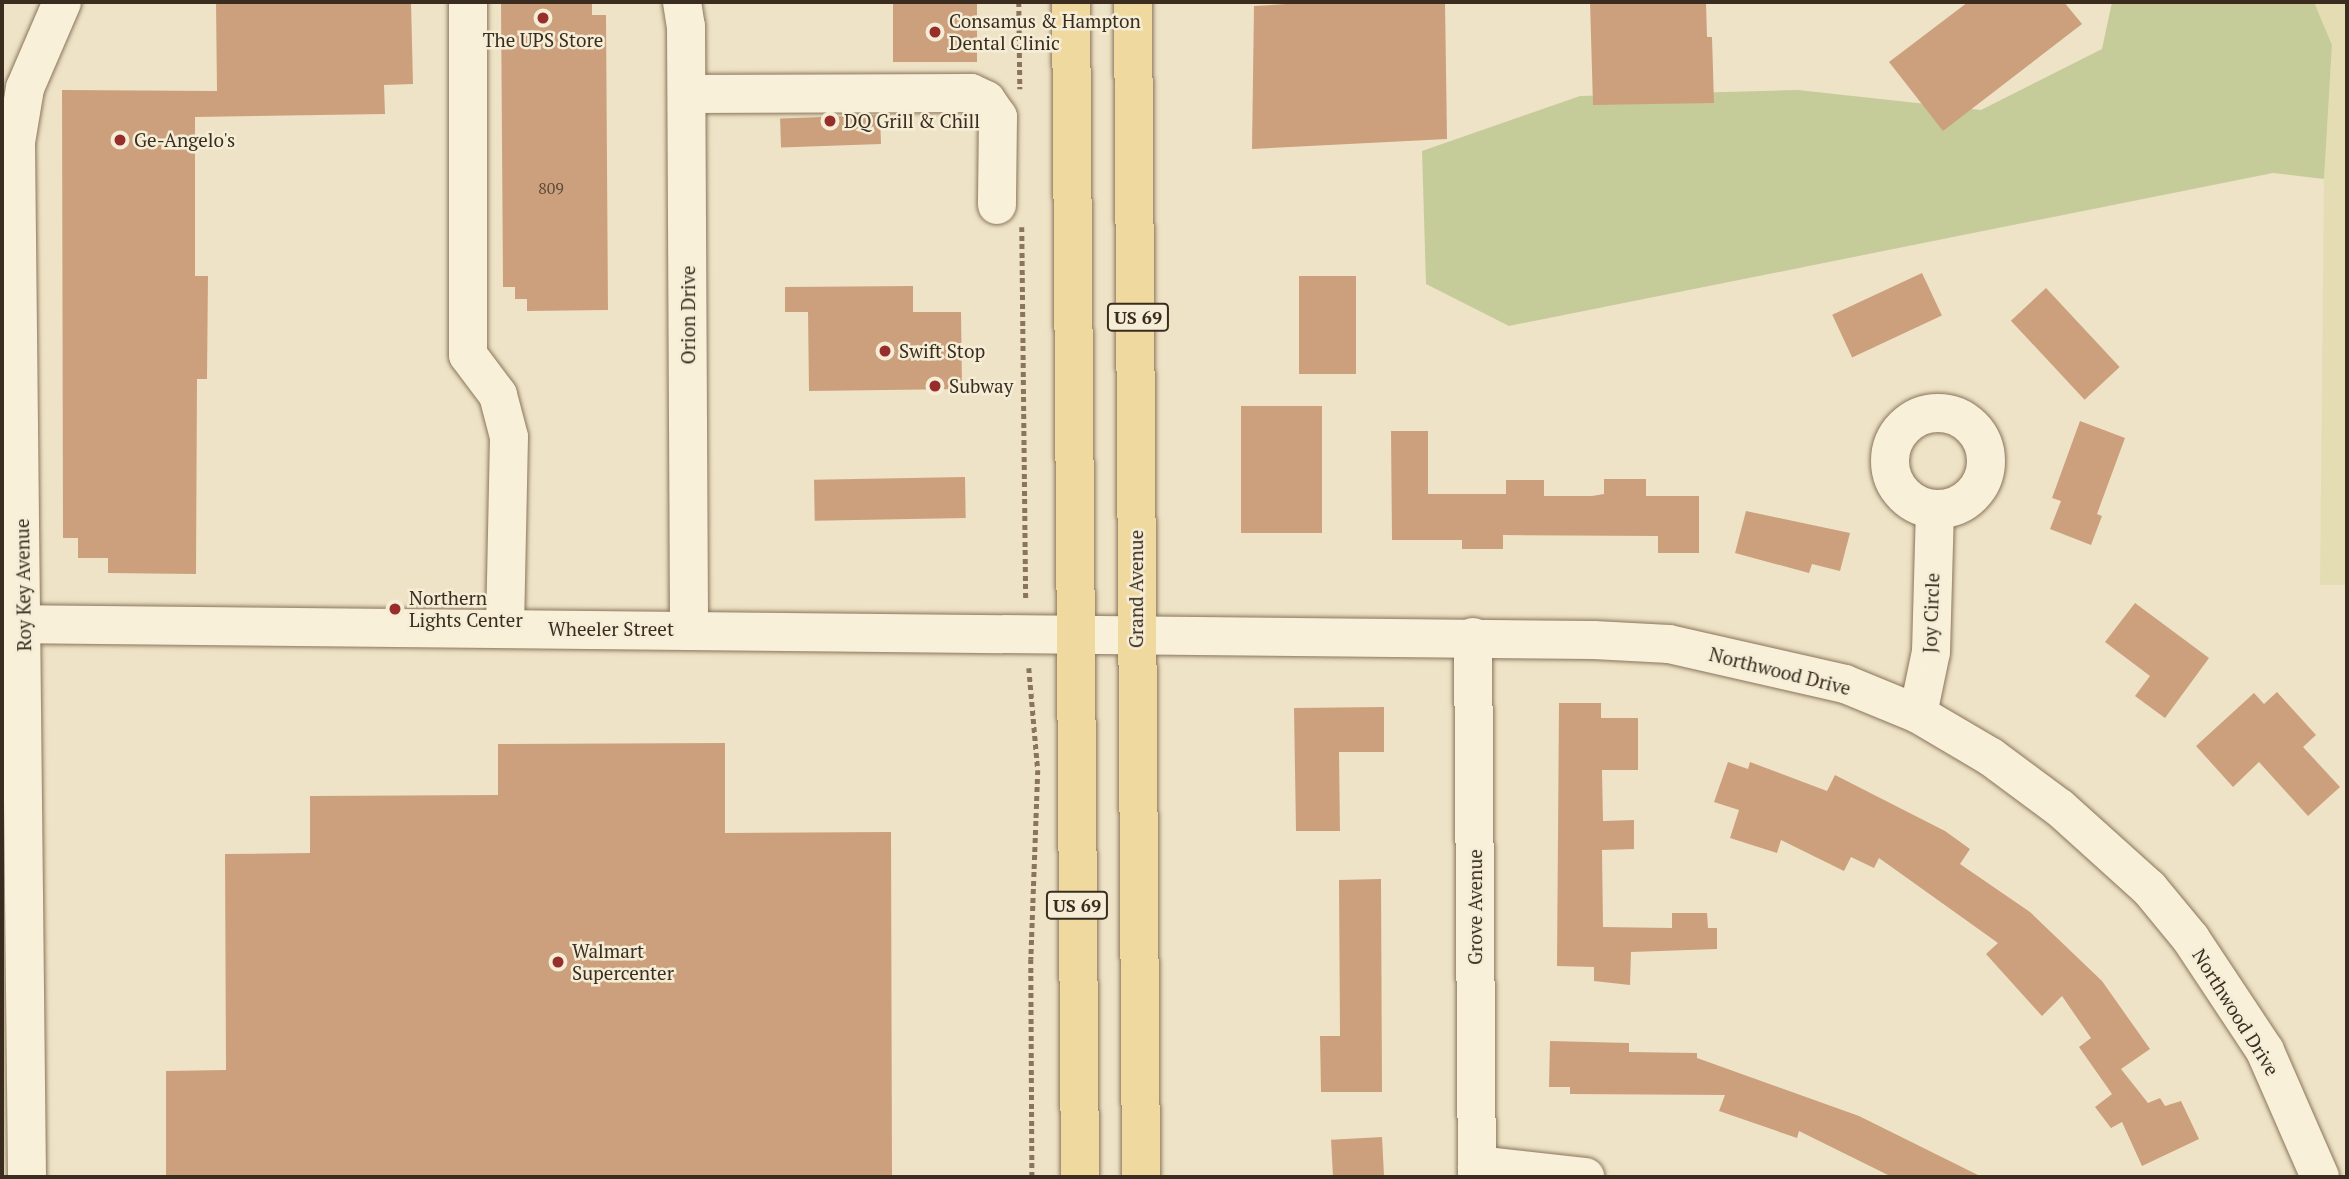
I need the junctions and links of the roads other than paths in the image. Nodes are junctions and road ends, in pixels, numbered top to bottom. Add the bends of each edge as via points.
1 (62, 2) edge
2 (468, 2) edge
3 (682, 2) edge
4 (1071, 2) edge
5 (1133, 2) edge
6 (687, 94) junction
7 (1009, 214) road end
8 (1935, 510) dead end
9 (13, 625) edge
10 (505, 628) junction
11 (689, 629) junction
12 (1075, 632) junction
13 (1136, 632) junction
14 (1474, 636) junction
15 (1918, 715) junction
16 (1477, 1171) edge
17 (27, 1177) edge
18 (1080, 1177) edge
19 (1141, 1177) edge
20 (1585, 1177) edge
21 (2320, 1177) edge

1 - 9 street, Roy Key Avenue via 24,88 16,142
2 - 10 street via 468,355 498,395 509,437
3 - 6 street, Orion Drive
4 - 12 main road, US 69
5 - 13 main road, Grand Avenue / US 69 via 1138,237
6 - 7 street via 971,93 986,100 998,117
6 - 11 street, Orion Drive
8 - 15 street, Joy Circle via 1931,652
9 - 10 street, Wheeler Street
9 - 17 street, Roy Key Avenue
10 - 11 street, Wheeler Street
11 - 12 street, Wheeler Street
12 - 13 street, Wheeler Street
12 - 18 main road, US 69
13 - 14 street, Northwood Drive
13 - 19 main road, Grand Avenue / US 69
14 - 15 street, Northwood Drive via 1670,644 1845,684
14 - 16 street, Grove Avenue
15 - 21 street, Northwood Drive via 1991,757 2060,808 2149,888 2190,939 2264,1051
16 - 20 street

